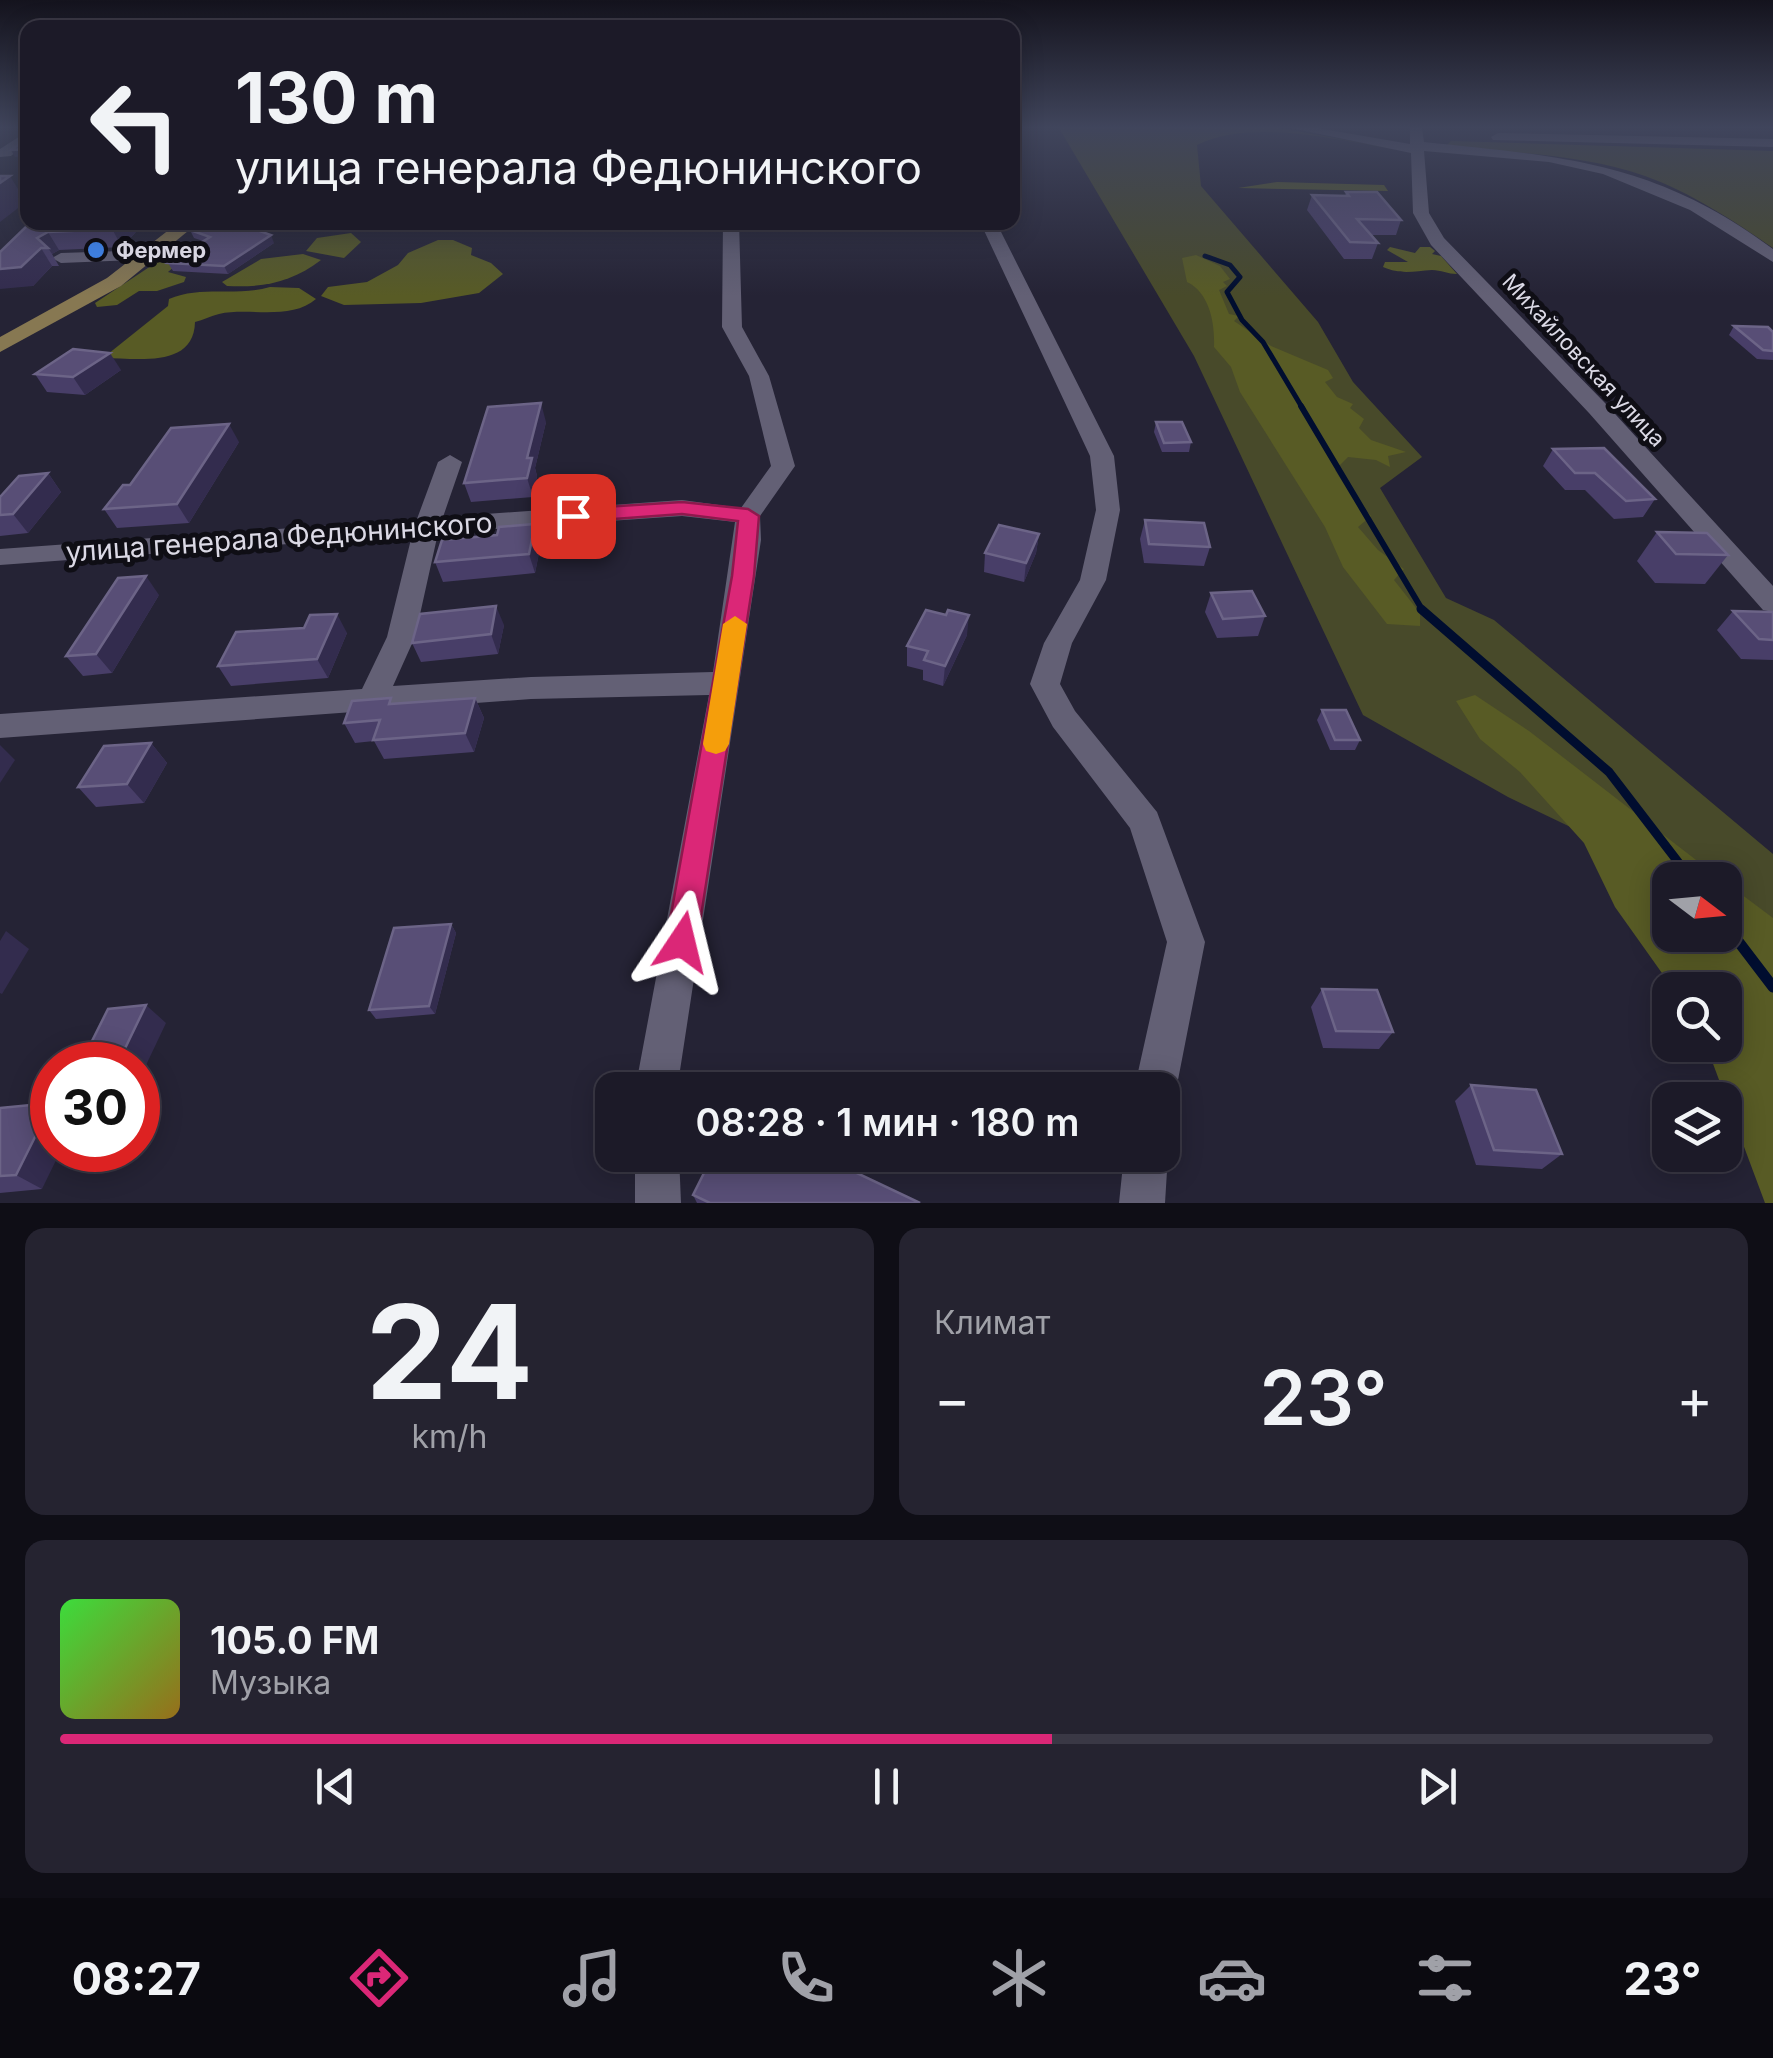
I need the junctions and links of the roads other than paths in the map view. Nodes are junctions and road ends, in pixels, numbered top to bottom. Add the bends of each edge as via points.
1 (1419, 184) edge
2 (1640, 184) edge
3 (182, 230) edge
4 (731, 230) edge
5 (992, 230) edge
6 (152, 254) junction
7 (1773, 257) edge
8 (61, 258) dead end
9 (0, 346) edge
10 (450, 462) dead end
11 (748, 516) junction
12 (427, 526) junction
13 (0, 557) edge
14 (1773, 603) edge
15 (726, 683) junction
16 (372, 700) junction
17 (0, 726) edge
18 (659, 1072) edge
19 (1158, 1072) edge
20 (657, 1172) edge
21 (1145, 1172) edge
22 (658, 1203) edge
23 (1142, 1203) edge

1 - 14 street, Михайловская улица via 1421,213 1436,241
2 - 7 street via 1749,238
3 - 6 main road
4 - 11 street via 732,327 760,376 783,466
5 - 19 street via 1102,456 1108,510 1093,580 1058,642 1045,684 1064,719 1146,822 1186,942
6 - 8 street
6 - 9 main road
10 - 12 street
11 - 12 street, улица генерала Федюнинского via 682,508
11 - 15 street
12 - 13 street, улица генерала Федюнинского
12 - 16 street via 401,637
15 - 16 street
15 - 18 street
16 - 17 street
20 - 22 street
21 - 23 street

